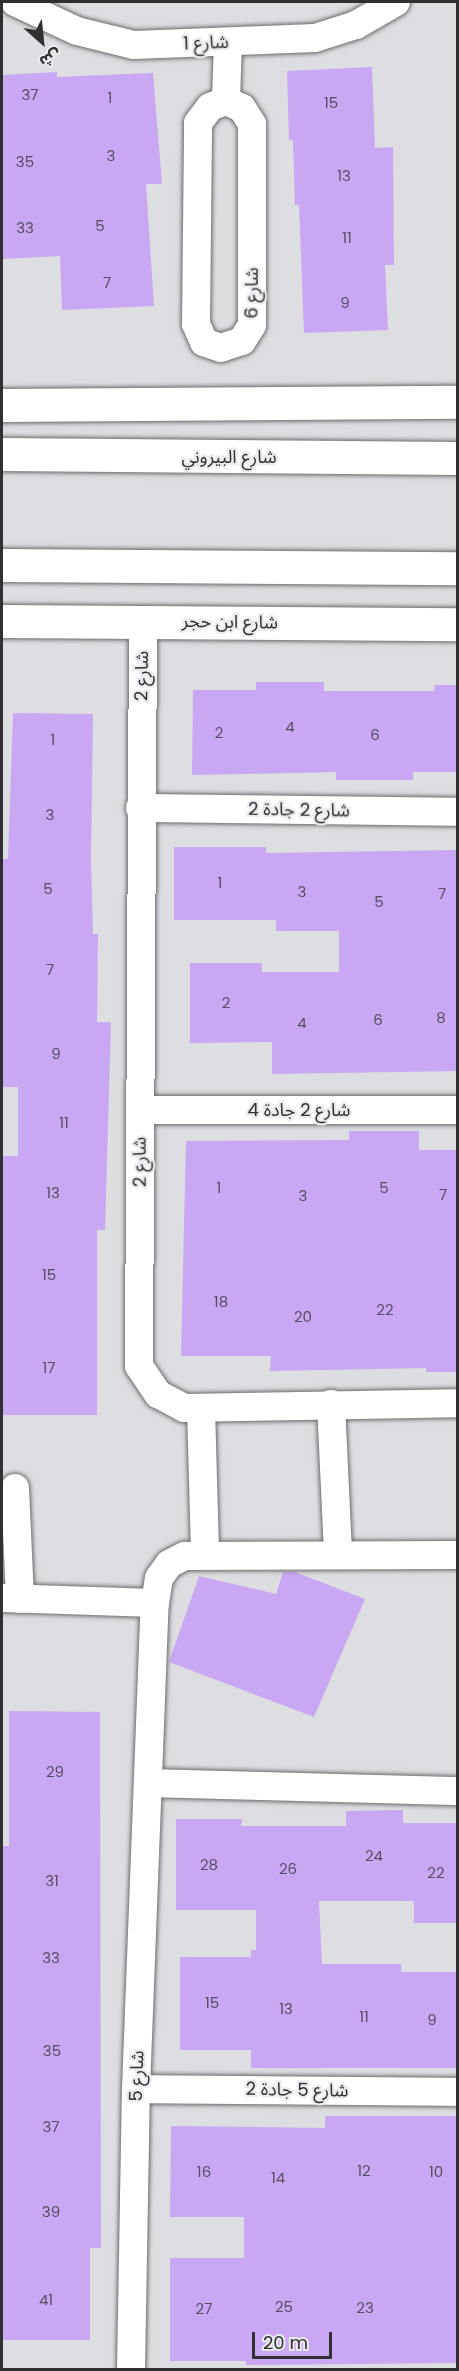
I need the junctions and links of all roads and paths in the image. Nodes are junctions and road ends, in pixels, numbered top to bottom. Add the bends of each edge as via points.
1 (15, 2) edge
2 (396, 2) edge
3 (228, 42) junction
4 (226, 101) junction
5 (458, 402) edge
6 (2, 405) edge
7 (72, 405) junction
8 (124, 405) junction
9 (2, 454) edge
10 (72, 455) junction
11 (123, 456) junction
12 (458, 458) edge
13 (2, 565) edge
14 (455, 570) edge
15 (2, 621) edge
16 (143, 621) junction
17 (458, 624) edge
18 (140, 808) junction
19 (458, 812) edge
20 (140, 1110) junction
21 (458, 1110) edge
22 (458, 1403) edge
23 (332, 1404) junction
24 (201, 1408) junction
25 (15, 1488) dead end
26 (338, 1554) junction
27 (458, 1555) edge
28 (205, 1556) junction
29 (11, 1598) edge
30 (155, 1603) junction
31 (151, 1783) junction
32 (458, 1791) edge
33 (136, 2089) junction
34 (458, 2092) edge
35 (131, 2370) edge

1 - 3 street, شارع 1 via 77,32 134,45
2 - 3 street, شارع 1 via 356,25 315,38
3 - 4 street
4 - 4 street, شارع 6 via 210,107 198,123 196,324 204,342 222,348 242,341 252,325 252,124 242,108
5 - 8 street
6 - 7 street
7 - 8 street
7 - 10 street via 79,414 83,436
8 - 11 street via 117,414 113,436
9 - 10 street, شارع البيروني
10 - 11 street, شارع البيروني
11 - 12 street, شارع البيروني
13 - 14 street
15 - 16 street, شارع ابن حجر
16 - 17 street, شارع ابن حجر
16 - 18 street, شارع 2
18 - 19 street, شارع 2 جادة 2
18 - 20 street, شارع 2
20 - 21 street, شارع 2 جادة 4
20 - 24 street, شارع 2 via 139,1366 158,1394 184,1408
22 - 23 street, شارع 2
23 - 24 street, شارع 2
23 - 26 street
24 - 28 street
25 - 29 street
26 - 27 street, شارع 5
26 - 28 street, شارع 5
28 - 30 street, شارع 5 via 185,1556 169,1564 159,1578
29 - 30 street
30 - 31 street, شارع 5
31 - 32 street
31 - 33 street, شارع 5
33 - 34 street, شارع 5 جادة 2
33 - 35 street, شارع 5

